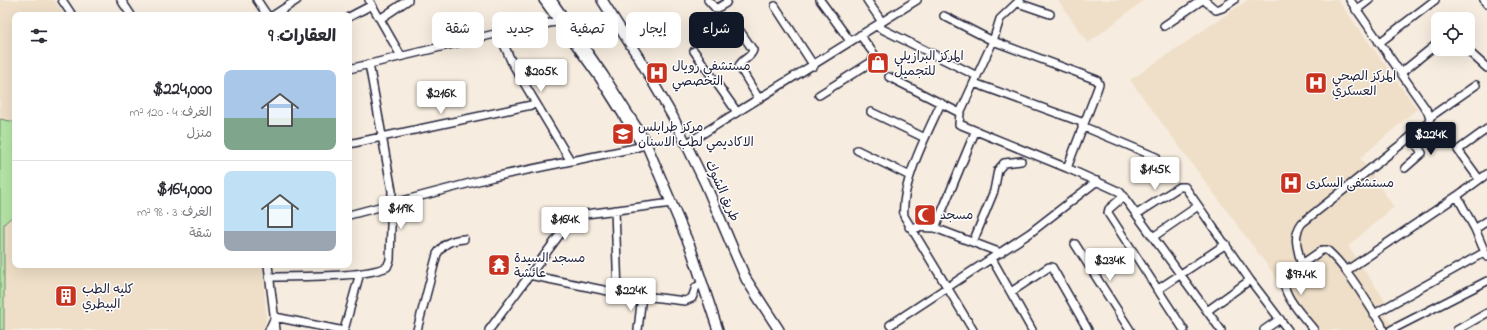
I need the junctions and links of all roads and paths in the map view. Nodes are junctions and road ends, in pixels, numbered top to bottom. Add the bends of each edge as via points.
1 (62, 0) edge
2 (121, 0) edge
3 (257, 0) edge
4 (297, 0) edge
5 (408, 0) edge
6 (543, 0) edge
7 (551, 0) edge
8 (708, 0) edge
9 (727, 0) edge
10 (820, 0) edge
11 (867, 0) edge
12 (915, 0) edge
13 (1203, 0) edge
14 (1234, 0) edge
15 (1350, 0) edge
16 (1369, 0) edge
17 (1435, 0) edge
18 (1484, 0) edge
19 (605, 1) edge
20 (370, 2) edge
21 (1019, 2) edge
22 (1487, 4) edge
23 (775, 6) dead end
24 (1356, 10) junction
25 (70, 12) edge
26 (129, 12) edge
27 (265, 12) edge
28 (279, 12) edge
29 (557, 12) edge
30 (1050, 14) dead end
31 (352, 15) edge
32 (556, 15) edge
33 (944, 16) dead end
34 (380, 19) junction
35 (879, 24) junction
36 (1164, 26) dead end
37 (860, 34) junction
38 (492, 35) edge
39 (744, 37) edge
40 (993, 40) junction
41 (850, 41) junction
42 (1379, 43) junction
43 (506, 48) edge
44 (581, 48) edge
45 (1431, 49) edge
46 (694, 51) dead end
47 (401, 56) junction
48 (1474, 56) edge
49 (369, 64) junction
50 (814, 66) junction
51 (352, 68) edge
52 (1487, 68) edge
53 (1401, 73) junction
54 (889, 77) dead end
55 (976, 80) junction
56 (1476, 86) dead end
57 (819, 95) dead end
58 (759, 99) junction
59 (941, 103) junction
60 (536, 104) junction
61 (737, 112) junction
62 (871, 112) dead end
63 (960, 113) junction
64 (1430, 117) junction
65 (1083, 124) junction
66 (1487, 129) edge
67 (975, 132) junction
68 (1411, 136) junction
69 (383, 137) junction
70 (925, 138) junction
71 (352, 143) edge
72 (686, 144) junction
73 (644, 145) junction
74 (858, 150) dead end
75 (1156, 157) dead end
76 (570, 160) junction
77 (1022, 161) dead end
78 (1066, 168) junction
79 (1405, 168) dead end
80 (1487, 174) edge
81 (910, 176) junction
82 (1479, 179) junction
83 (1097, 181) junction
84 (1124, 196) junction
85 (1457, 196) junction
86 (672, 203) junction
87 (392, 204) junction
88 (1198, 206) junction
89 (615, 210) junction
90 (352, 214) edge
91 (1137, 214) junction
92 (1487, 221) edge
93 (909, 227) junction
94 (935, 228) junction
95 (1475, 229) junction
96 (1153, 237) junction
97 (464, 239) dead end
98 (973, 242) junction
99 (1074, 244) dead end
100 (1226, 244) junction
101 (1001, 253) junction
102 (1486, 255) edge
103 (992, 259) junction
104 (1301, 263) junction
105 (268, 268) edge
106 (1346, 271) junction
107 (360, 273) junction
108 (1180, 273) junction
109 (529, 275) junction
110 (269, 277) junction
111 (1250, 280) junction
112 (1487, 281) edge
113 (703, 283) junction
114 (949, 288) junction
115 (1157, 290) junction
116 (618, 292) junction
117 (1011, 292) junction
118 (642, 295) junction
119 (1207, 311) junction
120 (1487, 313) edge
121 (1374, 314) junction
122 (275, 317) junction
123 (1280, 319) junction
124 (785, 321) dead end
125 (890, 324) dead end
126 (778, 328) edge
127 (269, 330) edge
128 (276, 330) edge
129 (339, 330) edge
130 (344, 330) edge
131 (417, 330) edge
132 (489, 330) edge
133 (638, 330) edge
134 (718, 330) edge
135 (973, 330) edge
136 (1032, 330) edge
137 (1088, 330) edge
138 (1130, 330) edge
139 (1184, 330) edge
140 (1221, 330) edge
141 (1264, 330) edge
142 (1288, 330) edge
143 (1314, 330) edge
144 (1383, 330) edge
145 (1391, 330) edge
146 (1457, 330) edge

1 - 25 street
2 - 26 street
3 - 27 street
4 - 28 street
5 - 34 street
6 - 32 street
7 - 29 main road
8 - 9 street via 717,9
10 - 41 street
11 - 35 street
12 - 35 street
13 - 14 street via 1216,10
13 - 36 street
15 - 24 street
16 - 24 street
17 - 42 street
18 - 22 street
19 - 72 main road, طريق الشوك via 662,97
20 - 31 street
20 - 34 street
21 - 30 street
21 - 40 street via 1000,19
23 - 50 street
24 - 42 street
33 - 40 street
34 - 47 street
35 - 37 street
35 - 55 street
37 - 41 street
37 - 57 street via 874,54 873,61
38 - 47 street
39 - 58 street via 753,50 739,66
40 - 55 street
40 - 65 street via 1097,80 1097,90
41 - 50 street
42 - 53 street
43 - 60 street
44 - 73 main road via 637,126
45 - 53 street
46 - 61 street
47 - 49 street
48 - 52 street
49 - 51 street
49 - 69 street
50 - 58 street
53 - 64 street
54 - 59 street
55 - 63 street
55 - 65 street
56 - 64 street
58 - 61 street
59 - 63 street
59 - 70 street
60 - 69 street
60 - 76 street
61 - 72 street
62 - 70 street
63 - 67 street via 959,124
64 - 68 street via 1428,123
65 - 75 street
65 - 78 street
66 - 82 street via 1458,150
67 - 78 street
67 - 94 street
68 - 79 street via 1422,153
68 - 104 street via 1302,223 1296,238
69 - 71 street
69 - 87 street
70 - 81 street
72 - 126 main road, طريق الشوك via 746,279
73 - 76 street
73 - 86 main road
74 - 81 street
76 - 87 street
77 - 98 street via 1004,163 998,170 994,190
78 - 83 street
80 - 82 street
81 - 93 street via 903,209
82 - 85 street
83 - 84 street via 1116,189
83 - 101 street
84 - 91 street
84 - 115 street via 1109,209 1108,213
85 - 95 street
85 - 106 street
86 - 89 street
86 - 113 main road
87 - 90 street
87 - 107 street via 390,260 387,267
88 - 91 street via 1185,187 1181,186
88 - 96 street
88 - 100 street
89 - 109 street via 572,218
89 - 116 street
91 - 96 street
92 - 95 street
93 - 94 street
93 - 114 street
94 - 98 street
95 - 102 street
96 - 108 street
97 - 131 street via 448,242 437,254
98 - 101 street
99 - 138 street
100 - 108 street
100 - 111 street
101 - 103 street
102 - 121 street
103 - 114 street
103 - 117 street
104 - 106 street via 1322,250 1327,250
104 - 143 street via 1285,276 1283,287
105 - 110 street
106 - 121 street
107 - 110 street
107 - 130 street
108 - 115 street
108 - 119 street
109 - 116 street
109 - 132 street
110 - 122 street
111 - 119 street
111 - 123 street
112 - 145 street
113 - 118 street via 696,287 692,298 686,301
113 - 134 main road
114 - 125 street
114 - 135 street
115 - 139 street
116 - 118 street
117 - 136 street
117 - 137 street via 1052,267
118 - 133 street
119 - 140 street
120 - 146 street
121 - 144 street
122 - 127 street
122 - 128 street
122 - 129 street
123 - 141 street
123 - 142 street
124 - 126 main road

